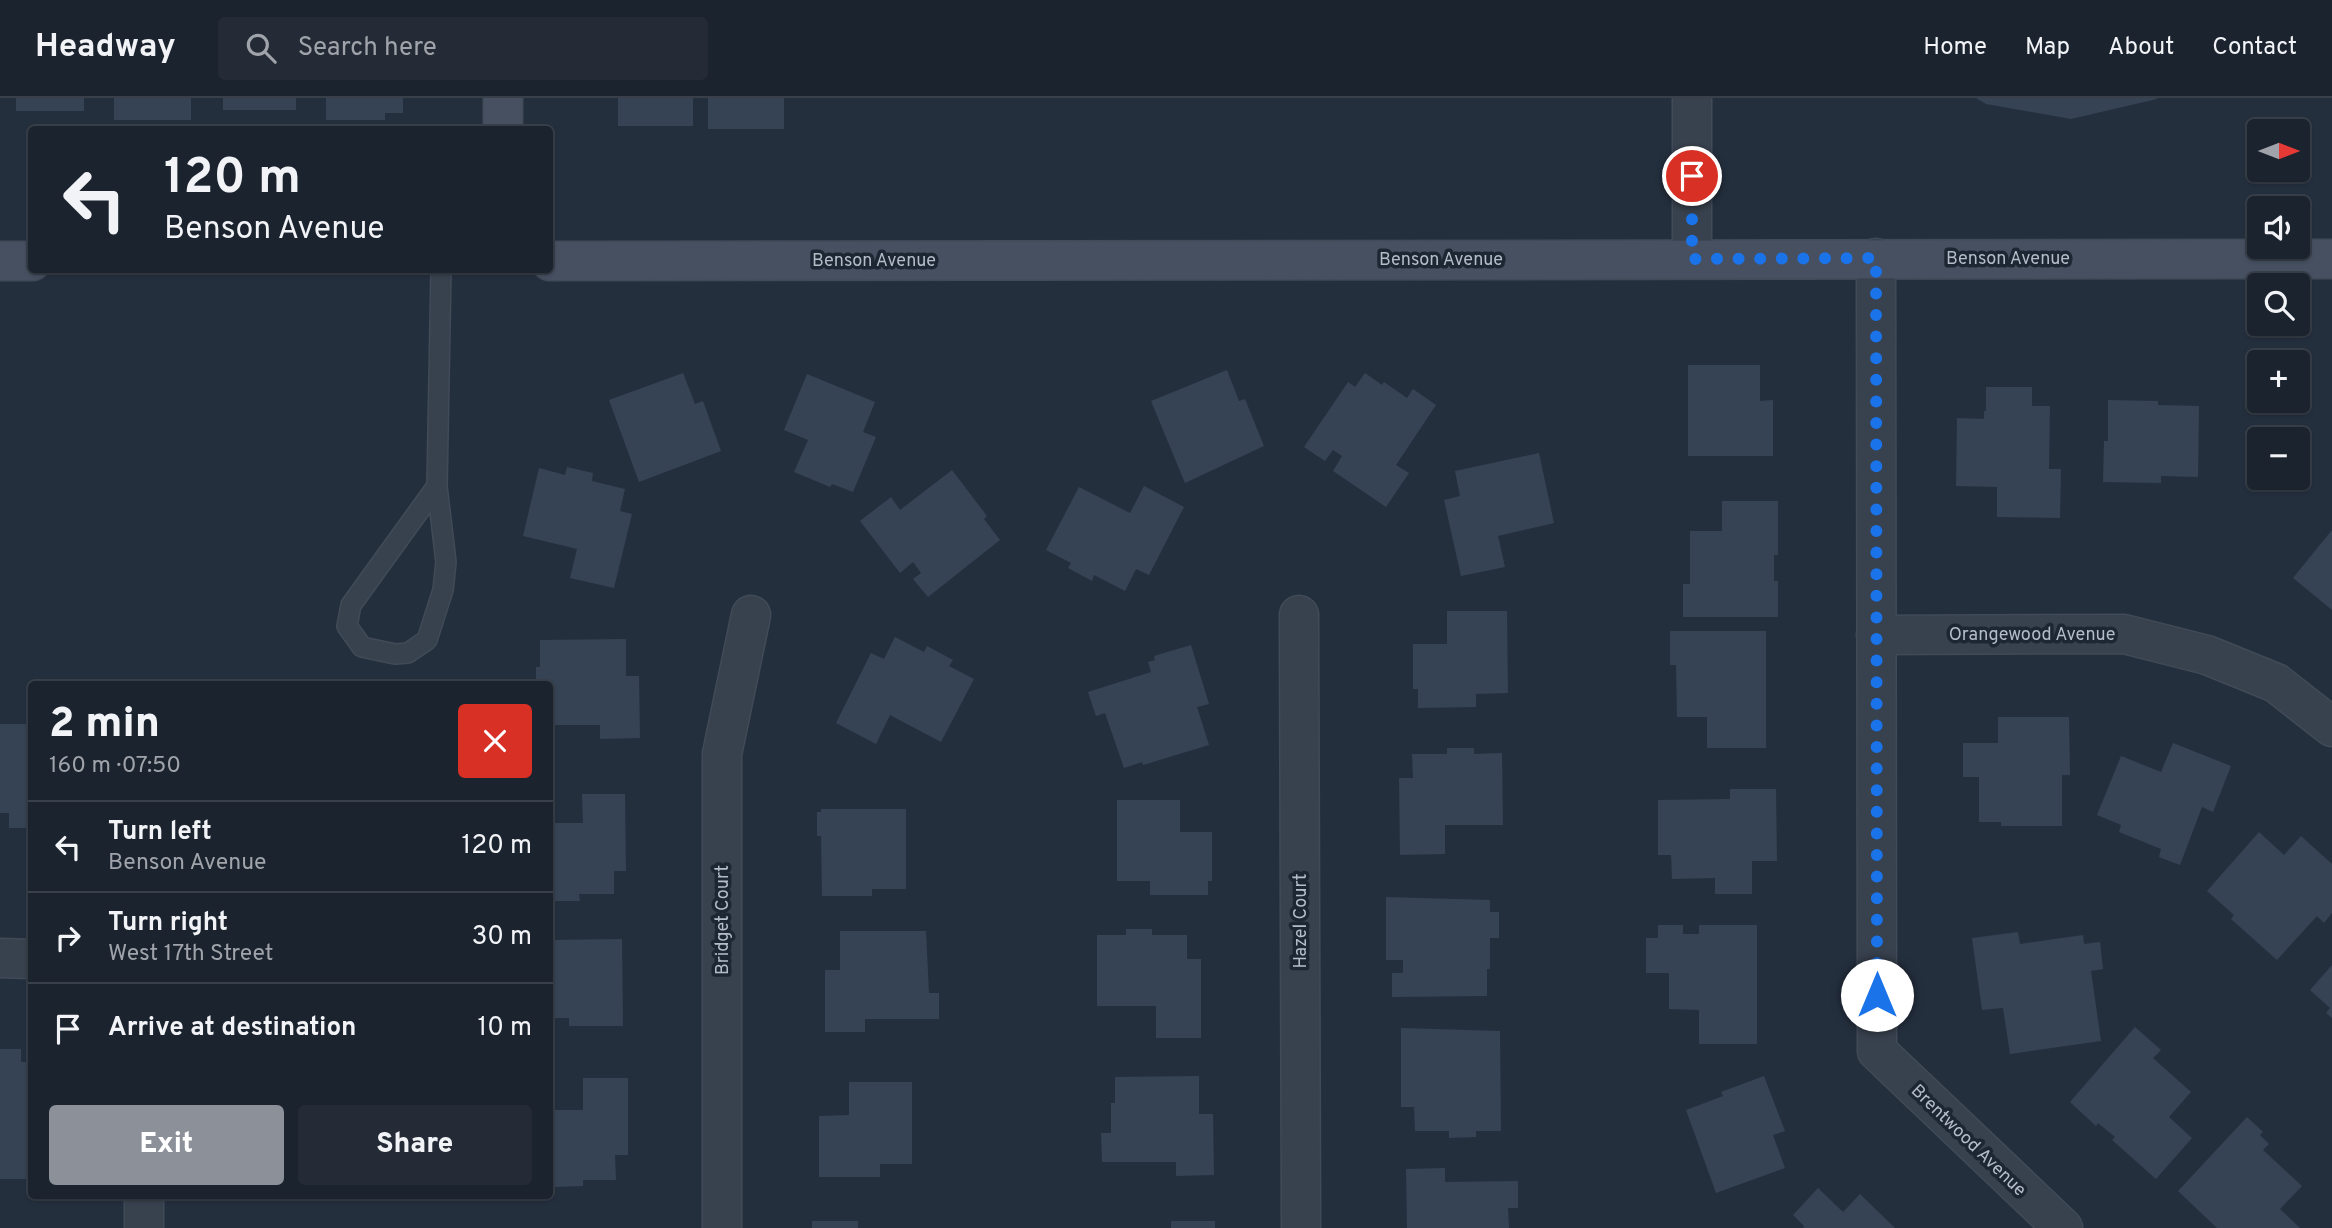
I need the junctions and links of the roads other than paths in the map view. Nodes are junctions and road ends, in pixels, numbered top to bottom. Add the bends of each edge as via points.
1 (503, 98) edge
2 (1692, 98) edge
3 (503, 126) edge
4 (1876, 258) junction
5 (1692, 259) junction
6 (2332, 259) edge
7 (0, 261) edge
8 (28, 261) edge
9 (553, 261) edge
10 (441, 273) edge
11 (437, 486) junction
12 (751, 615) dead end
13 (1299, 615) dead end
14 (1876, 635) junction
15 (2332, 727) edge
16 (0, 958) edge
17 (28, 959) edge
18 (144, 1199) edge
19 (144, 1228) edge
20 (722, 1228) edge
21 (1301, 1228) edge
22 (2063, 1228) edge

1 - 3 main road
2 - 5 street
4 - 5 main road, Benson Avenue
4 - 6 main road, Benson Avenue
4 - 14 street
5 - 9 main road, Benson Avenue
7 - 8 main road
10 - 11 lane
11 - 11 lane via 351,605 347,626 362,647 408,653 427,640 443,590 446,562
12 - 20 street, Bridget Court via 722,754
13 - 21 street, Hazel Court
14 - 15 street, Orangewood Avenue via 2124,634 2207,654 2276,683
14 - 22 street, Brentwood Avenue via 1877,1051
16 - 17 street
18 - 19 street

